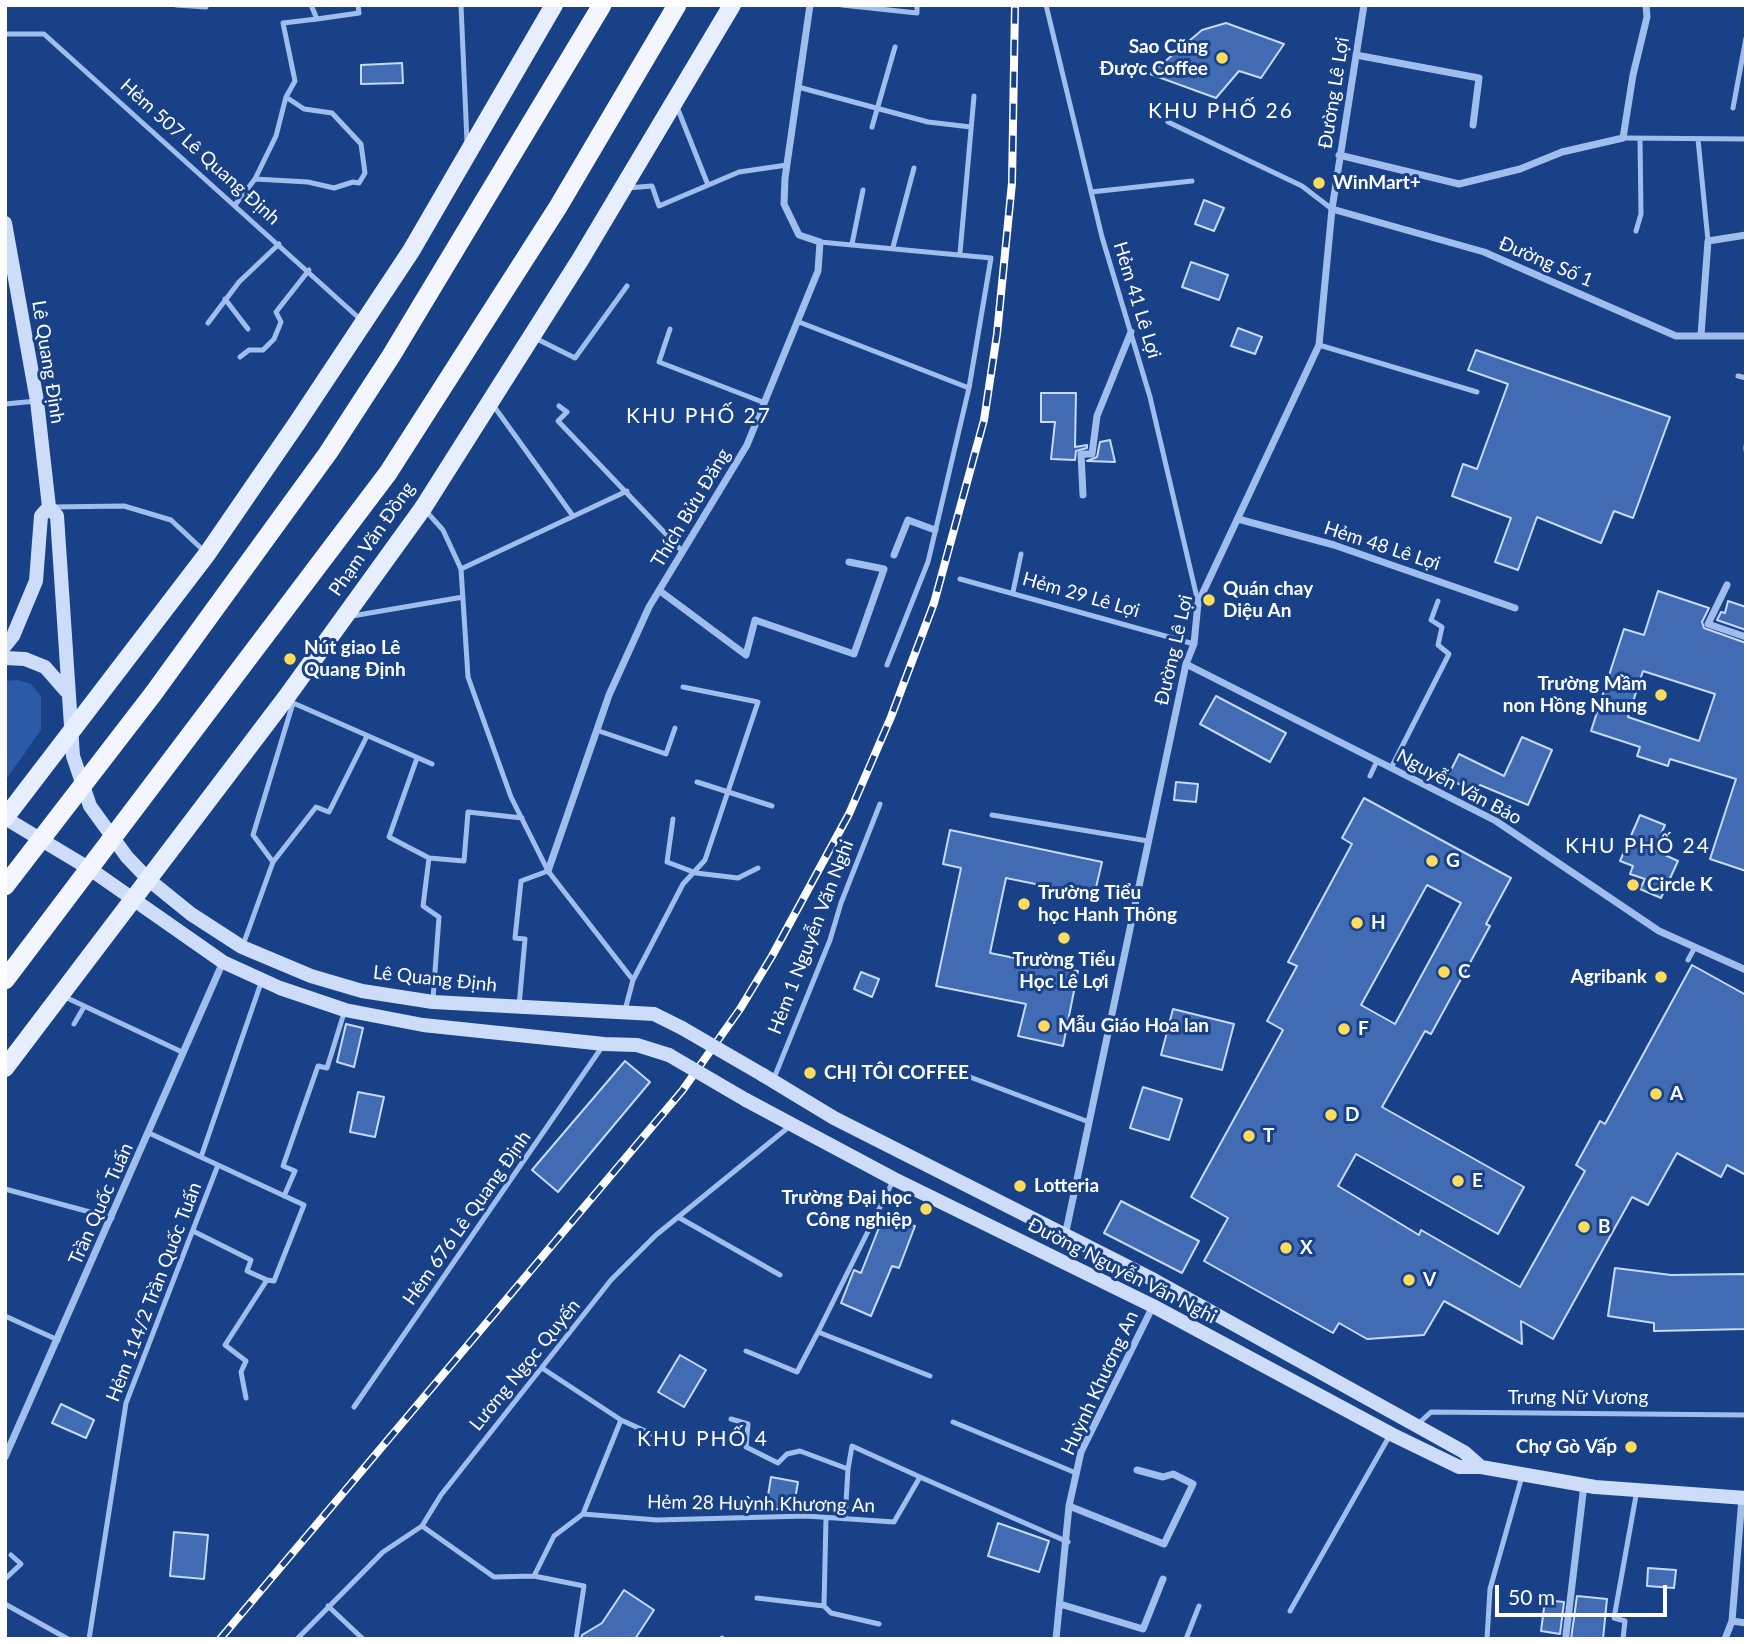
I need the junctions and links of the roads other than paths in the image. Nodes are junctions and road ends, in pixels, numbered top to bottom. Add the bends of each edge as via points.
1 (177, 5) edge
2 (311, 5) edge
3 (358, 5) edge
4 (461, 5) edge
5 (554, 5) edge
6 (602, 5) edge
7 (677, 5) edge
8 (732, 5) edge
9 (810, 5) edge
10 (842, 5) edge
11 (917, 5) edge
12 (1046, 5) edge
13 (1364, 5) edge
14 (1646, 5) edge
15 (206, 7) dead end
16 (317, 19) junction
17 (5, 34) edge
18 (1746, 38) edge
19 (895, 47) dead end
20 (1356, 55) junction
21 (798, 87) junction
22 (974, 96) dead end
23 (286, 97) junction
24 (675, 101) junction
25 (1733, 108) dead end
26 (877, 109) junction
27 (1168, 122) dead end
28 (1473, 125) dead end
29 (872, 127) dead end
30 (971, 127) junction
31 (1623, 138) junction
32 (1640, 139) junction
33 (1698, 139) junction
34 (1746, 139) edge
35 (468, 154) junction
36 (1339, 155) junction
37 (787, 164) junction
38 (914, 168) dead end
39 (255, 179) junction
40 (1192, 181) dead end
41 (708, 185) junction
42 (623, 188) junction
43 (863, 190) dead end
44 (1091, 192) junction
45 (235, 205) junction
46 (1332, 209) junction
47 (5, 223) edge
48 (1636, 231) dead end
49 (1746, 235) edge
50 (1708, 241) junction
51 (820, 242) junction
52 (279, 244) junction
53 (852, 244) junction
54 (893, 247) junction
55 (960, 253) junction
56 (309, 270) junction
57 (627, 286) dead end
58 (225, 299) junction
59 (363, 321) junction
60 (799, 321) junction
61 (208, 323) dead end
62 (248, 329) dead end
63 (670, 330) dead end
64 (1130, 332) junction
65 (1700, 335) junction
66 (532, 336) junction
67 (1746, 336) edge
68 (1320, 345) junction
69 (240, 357) dead end
70 (1738, 376) dead end
71 (1746, 377) edge
72 (969, 388) junction
73 (1477, 392) dead end
74 (37, 401) junction
75 (491, 401) junction
76 (765, 403) junction
77 (5, 404) edge
78 (559, 406) dead end
79 (627, 491) junction
80 (1083, 495) dead end
81 (49, 507) junction
82 (423, 508) junction
83 (573, 516) junction
84 (1238, 519) junction
85 (935, 530) junction
86 (684, 553) junction
87 (207, 554) junction
88 (1021, 554) dead end
89 (894, 555) dead end
90 (849, 562) dead end
91 (461, 569) junction
92 (960, 579) dead end
93 (1727, 585) dead end
94 (660, 591) junction
95 (1013, 592) junction
96 (463, 597) junction
97 (1438, 601) dead end
98 (1198, 603) junction
99 (1515, 608) dead end
100 (344, 617) junction
101 (1746, 637) edge
102 (1194, 644) junction
103 (5, 646) edge
104 (5, 658) edge
105 (1186, 664) junction
106 (887, 665) dead end
107 (683, 687) dead end
108 (66, 692) junction
109 (289, 701) junction
110 (675, 729) dead end
111 (598, 731) junction
112 (367, 736) junction
113 (70, 737) junction
114 (417, 758) junction
115 (1377, 761) junction
116 (432, 764) dead end
117 (1391, 768) junction
118 (1370, 776) dead end
119 (697, 782) dead end
120 (82, 790) junction
121 (727, 791) junction
122 (880, 804) dead end
123 (772, 806) dead end
124 (992, 815) dead end
125 (5, 818) edge
126 (522, 818) junction
127 (673, 819) dead end
128 (112, 839) junction
129 (42, 840) junction
130 (1149, 841) junction
131 (429, 858) junction
132 (273, 862) junction
133 (758, 867) dead end
134 (89, 869) junction
135 (548, 871) junction
136 (696, 873) junction
137 (149, 880) junction
138 (5, 886) edge
139 (135, 900) junction
140 (242, 947) junction
141 (1695, 947) junction
142 (1688, 960) dead end
143 (223, 962) junction
144 (1746, 970) edge
145 (5, 980) edge
146 (262, 980) junction
147 (633, 980) junction
148 (63, 996) junction
149 (433, 1002) junction
150 (519, 1006) junction
151 (84, 1007) junction
152 (345, 1010) junction
153 (624, 1012) junction
154 (74, 1024) dead end
155 (682, 1028) joint
156 (604, 1044) junction
157 (182, 1052) junction
158 (5, 1068) edge
159 (970, 1077) dead end
160 (768, 1078) junction
161 (1089, 1122) junction
162 (793, 1124) junction
163 (149, 1133) junction
164 (201, 1157) junction
165 (218, 1165) junction
166 (894, 1179) junction
167 (5, 1189) edge
168 (284, 1196) junction
169 (678, 1217) junction
170 (112, 1218) junction
171 (193, 1231) junction
172 (1065, 1236) junction
173 (1058, 1260) junction
174 (779, 1275) dead end
175 (267, 1280) junction
176 (1153, 1307) junction
177 (5, 1316) edge
178 (818, 1332) junction
179 (58, 1340) junction
180 (746, 1352) dead end
181 (542, 1368) junction
182 (930, 1376) dead end
183 (246, 1398) dead end
184 (354, 1407) dead end
185 (1746, 1415) edge
186 (731, 1419) dead end
187 (621, 1420) junction
188 (953, 1422) dead end
189 (1415, 1426) junction
190 (1391, 1434) junction
191 (654, 1435) dead end
192 (5, 1457) edge
193 (1481, 1467) junction
194 (848, 1469) junction
195 (1137, 1470) dead end
196 (1076, 1473) junction
197 (1522, 1476) junction
198 (920, 1478) junction
199 (1584, 1485) junction
200 (1637, 1490) junction
201 (1744, 1498) edge
202 (1069, 1506) junction
203 (583, 1514) junction
204 (825, 1518) junction
205 (845, 1519) junction
206 (422, 1526) junction
207 (1068, 1542) junction
208 (11, 1555) dead end
209 (534, 1576) junction
210 (1163, 1578) dead end
211 (5, 1579) edge
212 (757, 1598) dead end
213 (5, 1604) edge
214 (1060, 1604) junction
215 (328, 1606) junction
216 (824, 1606) junction
217 (1199, 1606) dead end
218 (1290, 1611) dead end
219 (1732, 1620) junction
220 (1746, 1623) edge
221 (879, 1624) dead end
222 (1566, 1635) dead end
223 (68, 1639) edge
224 (89, 1639) edge
225 (297, 1639) edge
226 (363, 1639) edge
227 (576, 1639) edge
228 (1055, 1639) edge
229 (1186, 1639) edge
230 (1487, 1639) edge
231 (1623, 1639) edge
232 (1725, 1639) edge

1 - 15 lane
2 - 16 lane
3 - 16 lane via 359,13
4 - 35 lane
5 - 35 main road
6 - 120 highway via 328,453
7 - 128 highway, Phạm Văn Đồng via 558,207 388,473
8 - 24 main road, Phạm Văn Đồng
9 - 21 street
10 - 11 lane via 917,13
12 - 44 lane, Hẻm 41 Lê Lợi
13 - 20 street, Đường Lê Lợi
14 - 31 street
16 - 23 lane via 283,23 295,81
17 - 45 lane, Hẻm 507 Lê Quang Định via 44,34
18 - 25 lane
19 - 26 lane
20 - 28 street via 1479,78
20 - 36 street, Đường Lê Lợi
21 - 26 lane
21 - 37 street
22 - 30 lane
23 - 39 lane via 276,136
23 - 39 lane via 304,109 332,113 361,144 365,173 359,183 334,188
24 - 41 lane
24 - 42 main road, Phạm Văn Đồng
26 - 29 lane
26 - 30 lane
27 - 46 lane via 1302,186
30 - 55 lane
31 - 32 lane
31 - 36 street via 1459,184
32 - 33 lane
32 - 48 lane via 1641,214
33 - 34 lane
33 - 50 lane
35 - 59 main road
36 - 46 street, Đường Lê Lợi
37 - 41 lane via 738,172
37 - 51 street via 784,204 799,235
38 - 54 lane
39 - 45 lane
40 - 44 lane
41 - 42 lane via 660,206 652,186
42 - 66 main road, Phạm Văn Đồng
43 - 53 lane
44 - 64 lane, Hẻm 41 Lê Lợi
45 - 52 lane, Hẻm 507 Lê Quang Định
46 - 65 street, Đường Số 1 via 1484,252 1676,336
46 - 68 street, Đường Lê Lợi
47 - 74 main road, Lê Quang Định
49 - 50 street
50 - 65 street
51 - 53 lane
51 - 60 street, Thích Bửu Đăng via 818,271
52 - 56 lane, Hẻm 507 Lê Quang Định
52 - 58 lane
53 - 54 lane
54 - 55 lane
55 - 72 lane via 991,258
56 - 59 lane, Hẻm 507 Lê Quang Định
56 - 69 lane via 276,312 281,322 274,340 263,350 249,350
57 - 66 lane via 575,358
58 - 61 lane
58 - 62 lane
59 - 87 main road
60 - 72 lane
60 - 76 street, Thích Bửu Đăng
63 - 76 lane via 659,362
64 - 80 street via 1097,416 1092,454 1081,454
64 - 98 lane, Hẻm 41 Lê Lợi via 1150,397
65 - 67 street, Đường Số 1
66 - 75 main road, Phạm Văn Đồng
68 - 73 lane
68 - 84 street, Đường Lê Lợi
70 - 71 lane
72 - 85 lane
74 - 77 lane
74 - 81 main road, Lê Quang Định
75 - 82 main road, Phạm Văn Đồng
75 - 83 lane
76 - 86 street, Thích Bửu Đăng via 747,445
78 - 79 lane via 567,412 558,421
79 - 83 lane
79 - 86 lane
81 - 87 lane via 135,509 171,520
81 - 103 main road, Lê Quang Định via 41,516 36,580
81 - 108 main road, Lê Quang Định via 57,516
82 - 91 lane via 443,530
82 - 100 main road, Phạm Văn Đồng
83 - 91 lane
84 - 98 street, Đường Lê Lợi
84 - 99 street, Hẻm 48 Lê Lợi via 1334,545
85 - 89 street via 908,520
85 - 106 lane via 928,562
86 - 94 street, Thích Bửu Đăng
87 - 113 main road
88 - 95 lane
90 - 94 street via 884,569 854,654 755,620 746,655
91 - 96 lane
92 - 95 lane, Hẻm 29 Lê Lợi
93 - 101 street via 1708,624
94 - 111 street, Thích Bửu Đăng via 609,695
95 - 102 lane, Hẻm 29 Lê Lợi
96 - 100 lane
96 - 126 lane via 468,677
97 - 117 lane via 1431,620 1442,627 1438,645 1449,654
98 - 102 street, Đường Lê Lợi
100 - 109 main road, Phạm Văn Đồng
102 - 105 street, Đường Lê Lợi
104 - 108 main road via 45,667
105 - 115 street, Nguyễn Văn Bảo
105 - 130 street, Đường Lê Lợi
107 - 121 lane via 758,702
108 - 113 main road, Lê Quang Định
109 - 112 lane
109 - 132 lane via 253,835
109 - 137 main road, Phạm Văn Đồng
110 - 111 lane via 666,754
111 - 135 street, Thích Bửu Đăng
112 - 114 lane
112 - 132 lane via 329,812 316,807
113 - 120 main road, Lê Quang Định
113 - 125 main road
114 - 116 lane
114 - 131 lane via 389,837
115 - 117 street, Nguyễn Văn Bảo
115 - 118 lane
117 - 141 street, Nguyễn Văn Bảo via 1496,821 1659,930
119 - 121 lane
120 - 128 main road, Lê Quang Định
120 - 129 highway
121 - 123 lane
121 - 136 lane via 705,860
122 - 160 lane, Hẻm 1 Nguyễn Văn Nghi via 830,940
124 - 130 lane
125 - 129 main road
126 - 131 lane via 468,812 464,861
126 - 135 lane
127 - 136 lane via 667,862
128 - 134 highway, Phạm Văn Đồng
128 - 137 main road, Lê Quang Định
129 - 134 main road
129 - 138 highway
130 - 161 street, Đường Lê Lợi
131 - 149 lane via 423,906 439,917
132 - 140 lane
133 - 136 lane via 738,878
134 - 139 main road
134 - 145 highway, Phạm Văn Đồng
135 - 147 lane
135 - 150 lane via 520,881 515,939 524,940
136 - 147 lane via 682,884
137 - 139 main road, Phạm Văn Đồng
137 - 140 main road, Lê Quang Định
139 - 143 main road
139 - 148 main road, Phạm Văn Đồng
140 - 149 main road, Lê Quang Định via 362,991
141 - 142 lane
141 - 144 street, Nguyễn Văn Bảo
143 - 146 main road
143 - 157 street, Trần Quốc Tuấn
146 - 152 main road
146 - 164 lane
147 - 153 lane
148 - 151 lane
148 - 158 main road, Phạm Văn Đồng
149 - 150 main road, Lê Quang Định
150 - 153 main road, Lê Quang Định
151 - 154 lane
151 - 157 lane
152 - 156 main road via 423,1025
152 - 168 lane via 327,1068 318,1066 283,1166 295,1171
153 - 155 main road, Lê Quang Định via 654,1014
155 - 160 main road, Đường Nguyễn Văn Nghi, bridge
156 - 162 main road, Đường Nguyễn Văn Nghi, bridge via 637,1045 669,1055
156 - 184 lane, Hẻm 676 Lê Quang Định
157 - 163 street, Trần Quốc Tuấn
159 - 161 lane
160 - 172 main road, Đường Nguyễn Văn Nghi via 846,1124
161 - 172 street, Đường Lê Lợi
162 - 166 main road, Đường Nguyễn Văn Nghi
162 - 169 lane, Lương Ngọc Quyến
163 - 164 lane
163 - 170 street, Trần Quốc Tuấn
164 - 165 lane
165 - 168 lane
165 - 171 lane, Hẻm 114/2 Trần Quốc Tuấn
166 - 173 main road, Đường Nguyễn Văn Nghi
166 - 178 lane
167 - 170 lane
168 - 175 lane via 304,1205 274,1281
169 - 174 lane
169 - 181 lane, Lương Ngọc Quyến via 611,1280
170 - 179 street, Trần Quốc Tuấn
171 - 175 lane via 251,1260 247,1271
171 - 224 lane, Hẻm 114/2 Trần Quốc Tuấn via 126,1403
172 - 173 main road
172 - 189 main road, Đường Nguyễn Văn Nghi via 1154,1280
173 - 176 main road, Đường Nguyễn Văn Nghi
175 - 183 lane via 225,1345 246,1361 241,1372
176 - 190 main road, Đường Nguyễn Văn Nghi
176 - 196 street, Huỳnh Khương An via 1081,1452
177 - 179 lane
178 - 180 lane via 797,1372
178 - 182 lane
179 - 192 street, Trần Quốc Tuấn
181 - 187 lane
181 - 206 lane, Lương Ngọc Quyến via 441,1495
185 - 189 lane, Trưng Nữ Vương via 1431,1412
186 - 194 lane via 748,1424 746,1447 778,1463 800,1451
187 - 191 lane
187 - 203 lane
188 - 196 lane
189 - 193 main road, Đường Nguyễn Văn Nghi via 1464,1452
190 - 193 main road, Đường Nguyễn Văn Nghi via 1459,1467
190 - 218 lane
193 - 197 main road, Đường Nguyễn Văn Nghi
194 - 198 lane via 852,1446
194 - 205 lane
195 - 202 street via 1163,1477 1172,1474 1193,1484 1164,1544
196 - 202 street, Huỳnh Khương An
197 - 199 main road, Đường Nguyễn Văn Nghi
197 - 230 lane via 1490,1589
198 - 205 lane, Hẻm 28 Huỳnh Khương An via 894,1522
198 - 207 lane
199 - 200 main road, Đường Nguyễn Văn Nghi
199 - 222 street
200 - 201 main road, Đường Nguyễn Văn Nghi
200 - 231 lane via 1614,1618 1625,1621
201 - 219 street
202 - 207 street, Huỳnh Khương An
203 - 204 lane, Hẻm 28 Huỳnh Khương An via 657,1520
203 - 209 lane via 554,1536
204 - 205 lane, Hẻm 28 Huỳnh Khương An
204 - 216 lane
206 - 209 lane via 494,1577
206 - 215 lane, Lương Ngọc Quyến via 383,1552
207 - 214 street, Huỳnh Khương An
208 - 211 lane via 21,1564
209 - 227 lane via 584,1586
210 - 214 street via 1143,1629
212 - 216 lane
213 - 223 lane
214 - 228 street, Huỳnh Khương An
215 - 225 lane, Lương Ngọc Quyến
215 - 226 lane
216 - 221 lane via 831,1614
217 - 229 lane
219 - 220 street
219 - 232 street

